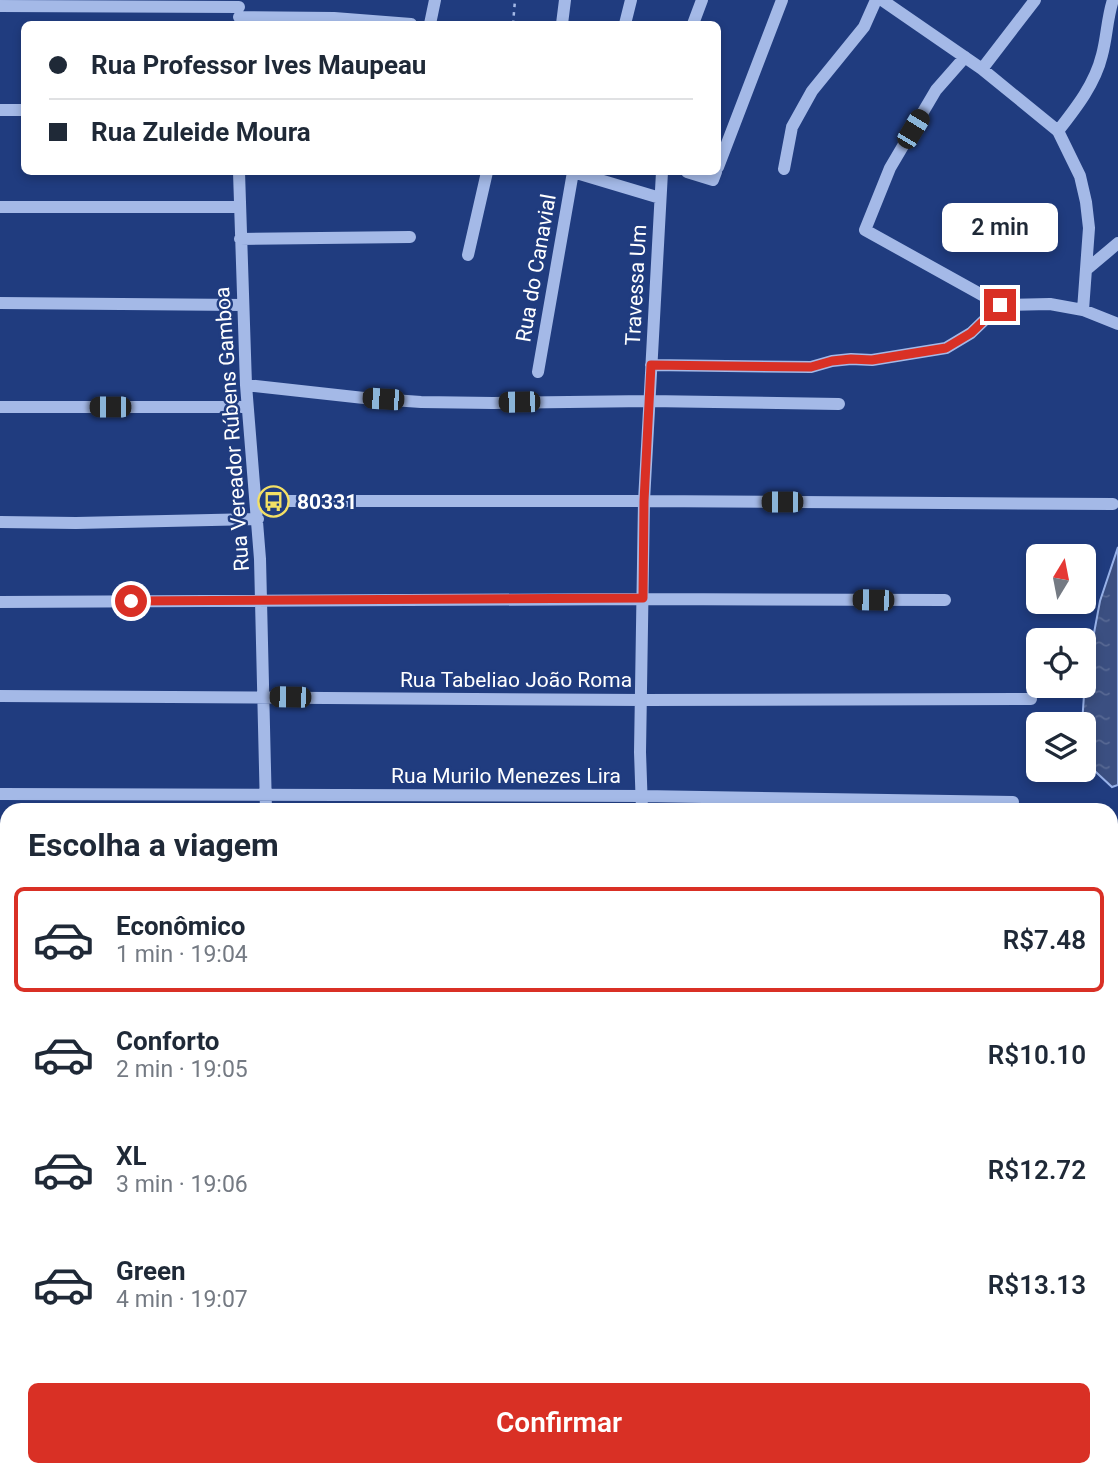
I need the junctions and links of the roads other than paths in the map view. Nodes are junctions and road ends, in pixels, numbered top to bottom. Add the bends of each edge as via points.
1 (435, 0) edge
2 (565, 0) edge
3 (631, 0) edge
4 (702, 0) edge
5 (782, 0) edge
6 (876, 0) edge
7 (882, 0) edge
8 (1035, 0) edge
9 (1112, 0) edge
10 (0, 6) edge
11 (239, 12) edge
12 (372, 21) edge
13 (431, 21) edge
14 (562, 21) edge
15 (626, 21) edge
16 (694, 21) edge
17 (965, 57) junction
18 (982, 69) junction
19 (0, 110) edge
20 (21, 110) edge
21 (1058, 131) junction
22 (721, 158) edge
23 (784, 169) dead end
24 (239, 175) edge
25 (486, 175) edge
26 (572, 175) edge
27 (583, 175) edge
28 (662, 175) edge
29 (660, 198) junction
30 (0, 207) edge
31 (239, 207) junction
32 (410, 237) dead end
33 (240, 239) junction
34 (1118, 243) edge
35 (468, 255) dead end
36 (1086, 270) junction
37 (0, 303) edge
38 (243, 305) junction
39 (1000, 305) junction
40 (1083, 310) junction
41 (1118, 324) edge
42 (651, 365) junction
43 (538, 372) dead end
44 (246, 384) junction
45 (649, 401) junction
46 (839, 404) dead end
47 (0, 407) edge
48 (247, 407) junction
49 (256, 501) junction
50 (644, 501) junction
51 (1113, 504) dead end
52 (258, 519) junction
53 (0, 522) edge
54 (643, 598) junction
55 (261, 600) junction
56 (945, 600) dead end
57 (0, 602) edge
58 (0, 696) edge
59 (263, 697) junction
60 (1031, 699) dead end
61 (642, 700) junction
62 (0, 794) edge
63 (266, 794) junction
64 (642, 796) junction
65 (1013, 802) dead end
66 (266, 803) edge
67 (642, 803) edge

1 - 13 street
2 - 14 street
3 - 15 street
4 - 16 street
5 - 22 street
6 - 23 street via 863,27 812,91 792,127
7 - 17 street
8 - 18 street
9 - 21 street via 1102,55 1086,93
10 - 11 street
11 - 12 street
17 - 18 street
17 - 39 street via 936,90 890,168 865,230
18 - 21 street
19 - 20 street
21 - 36 street via 1087,202
24 - 31 street, Rua Vereador Rúbens Gamboa
25 - 35 street
26 - 43 street, Rua do Canavial
27 - 29 street
28 - 29 street, Travessa Um
29 - 42 street, Travessa Um
30 - 31 street
31 - 33 street, Rua Vereador Rúbens Gamboa
32 - 33 street
33 - 38 street, Rua Vereador Rúbens Gamboa
34 - 36 street
36 - 40 street
37 - 38 street
38 - 44 street, Rua Vereador Rúbens Gamboa
39 - 40 street via 1050,304
39 - 42 street via 971,333 946,348 811,367
40 - 41 street
42 - 45 street, Travessa Um
44 - 45 street via 421,402
44 - 48 street, Rua Vereador Rúbens Gamboa
45 - 46 street
45 - 50 street, Travessa Um
47 - 48 street
48 - 49 street, Rua Vereador Rúbens Gamboa
49 - 50 street
49 - 52 street, Rua Vereador Rúbens Gamboa
50 - 51 street
50 - 54 street, Travessa Um
52 - 53 street
52 - 55 street, Rua Vereador Rúbens Gamboa
54 - 55 street
54 - 56 street
54 - 61 street, Travessa Um
55 - 57 street
55 - 59 street, Rua Vereador Rúbens Gamboa
58 - 59 street, Rua Tabeliao João Roma
59 - 61 street, Rua Tabeliao João Roma
59 - 63 street, Rua Vereador Rúbens Gamboa
60 - 61 street, Rua Tabeliao João Roma
61 - 64 street, Travessa Um
62 - 63 street, Rua Murilo Menezes Lira
63 - 64 street, Rua Murilo Menezes Lira
63 - 66 street, Rua Vereador Rúbens Gamboa
64 - 65 street, Rua Murilo Menezes Lira
64 - 67 street, Travessa Um

